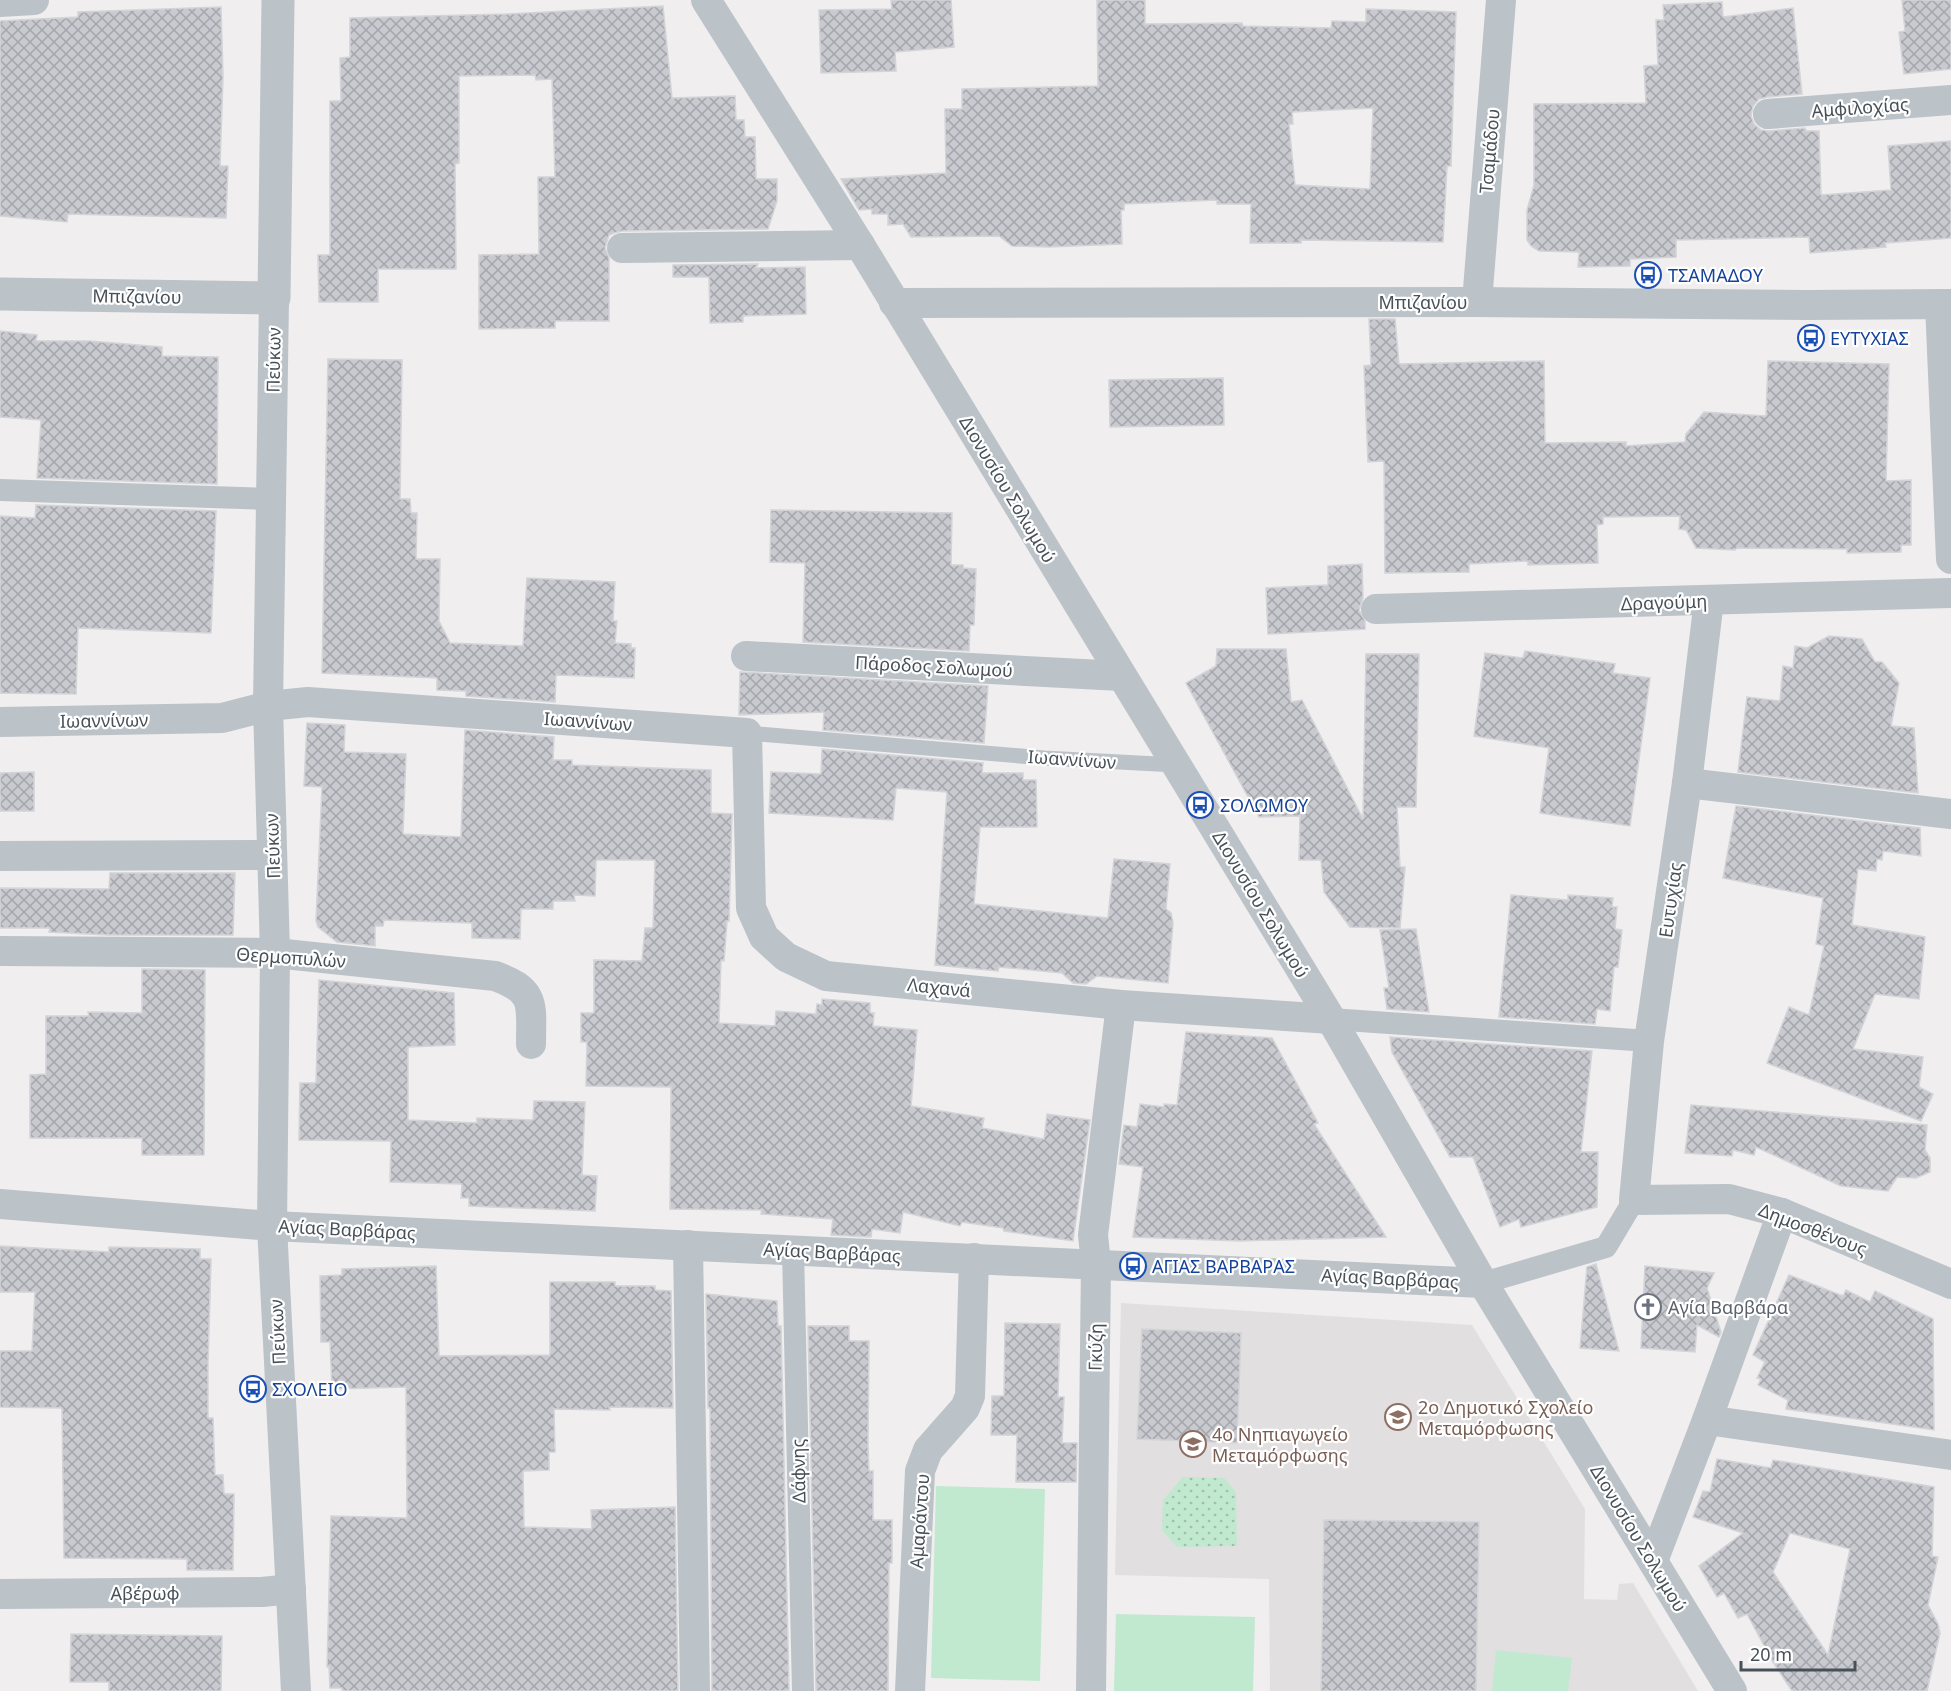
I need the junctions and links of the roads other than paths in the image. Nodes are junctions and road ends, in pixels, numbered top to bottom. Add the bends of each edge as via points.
1 (34, 0) edge
2 (278, 0) edge
3 (706, 0) edge
4 (1501, 0) edge
5 (0, 2) edge
6 (1951, 100) edge
7 (1768, 114) dead end
8 (860, 245) junction
9 (622, 248) dead end
10 (0, 294) edge
11 (274, 298) junction
12 (1477, 302) junction
13 (894, 303) junction
14 (1945, 304) edge
15 (0, 490) edge
16 (271, 499) junction
17 (1951, 559) edge
18 (1951, 593) edge
19 (1709, 600) junction
20 (1376, 609) dead end
21 (746, 656) dead end
22 (1121, 676) junction
23 (268, 706) junction
24 (0, 722) edge
25 (747, 733) junction
26 (1176, 765) junction
27 (1687, 783) junction
28 (1951, 814) edge
29 (272, 855) junction
30 (0, 856) edge
31 (0, 951) edge
32 (275, 953) junction
33 (1121, 1005) junction
34 (1331, 1019) junction
35 (1649, 1041) junction
36 (531, 1044) dead end
37 (1634, 1200) junction
38 (0, 1204) edge
39 (1782, 1214) junction
40 (272, 1226) junction
41 (688, 1245) junction
42 (794, 1250) junction
43 (974, 1258) junction
44 (1096, 1264) junction
45 (1483, 1283) junction
46 (1951, 1284) edge
47 (1707, 1420) junction
48 (1951, 1455) edge
49 (1653, 1561) junction
50 (291, 1589) junction
51 (0, 1594) edge
52 (296, 1691) edge
53 (695, 1691) edge
54 (803, 1691) edge
55 (910, 1691) edge
56 (1091, 1691) edge
57 (1732, 1691) edge

1 - 5 street
2 - 11 street, Πεύκων
3 - 8 street, Διονυσίου Σολωμού
4 - 12 street, Τσαμάδου
6 - 7 street, Αμφιλοχίας
8 - 9 street
8 - 13 street, Διονυσίου Σολωμού
10 - 11 street, Μπιζανίου
11 - 16 street, Πεύκων
12 - 13 street, Μπιζανίου
12 - 14 street, Μπιζανίου
13 - 22 street, Διονυσίου Σολωμού
14 - 17 street
15 - 16 street
16 - 23 street, Πεύκων
18 - 19 street, Δραγούμη
19 - 20 street, Δραγούμη
19 - 27 street, Ευτυχίας
21 - 22 street, Πάροδος Σολωμού
22 - 26 street, Διονυσίου Σολωμού
23 - 24 street, Ιωαννίνων via 222,718
23 - 25 street, Ιωαννίνων via 308,702
23 - 29 street, Πεύκων
25 - 26 lane, Ιωαννίνων
25 - 33 street, Λαχανά via 751,908 764,936 786,957 826,976
26 - 34 street, Διονυσίου Σολωμού
27 - 28 street
27 - 35 street, Ευτυχίας
29 - 30 street
29 - 32 street, Πεύκων
31 - 32 street, Θερμοπυλών
32 - 36 street, Θερμοπυλών via 495,976 513,982 531,1005
32 - 40 street, Πεύκων
33 - 34 street, Λαχανά
33 - 44 street, Γκύζη via 1093,1235
34 - 35 street
34 - 45 street, Διονυσίου Σολωμού
35 - 37 street, Ευτυχίας
37 - 39 street, Δημοσθένους via 1729,1199
37 - 45 street, Αγίας Βαρβάρας via 1606,1247
38 - 40 street, Αγίας Βαρβάρας
39 - 46 street, Δημοσθένους
39 - 47 street
40 - 41 street, Αγίας Βαρβάρας
40 - 50 street, Πεύκων
41 - 42 street, Αγίας Βαρβάρας
41 - 53 street
42 - 43 street, Αγίας Βαρβάρας
42 - 54 street, Δάφνης
43 - 44 street, Αγίας Βαρβάρας
43 - 55 street, Αμαράντου via 970,1396 965,1408 928,1450 920,1471
44 - 45 street, Αγίας Βαρβάρας
44 - 56 street, Γκύζη
45 - 49 street, Διονυσίου Σολωμού
47 - 48 street
47 - 49 street
49 - 57 street, Διονυσίου Σολωμού
50 - 51 street, Αβέρωφ
50 - 52 street, Πεύκων

